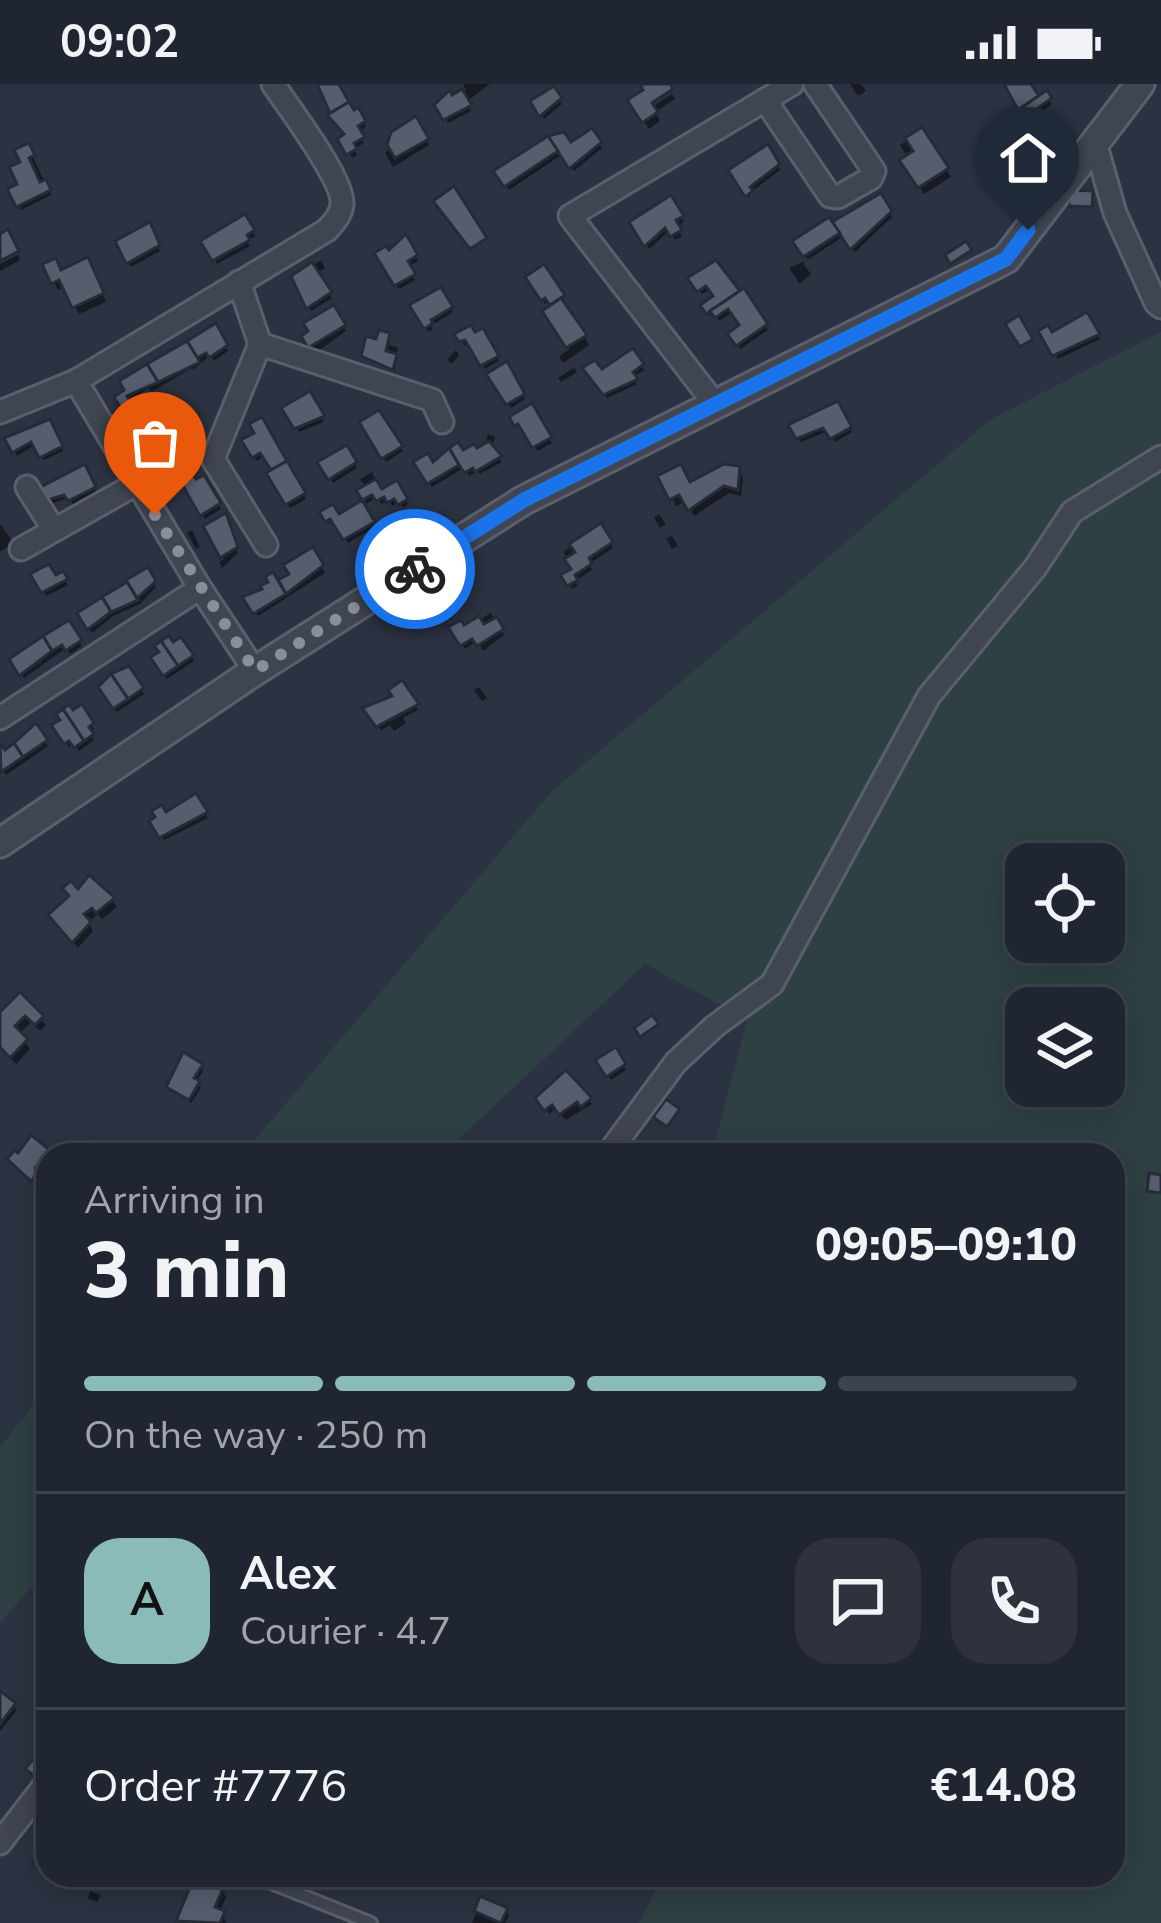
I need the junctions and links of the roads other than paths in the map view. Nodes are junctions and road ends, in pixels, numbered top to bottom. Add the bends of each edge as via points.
1 (273, 84) edge
2 (792, 84) edge
3 (815, 84) edge
4 (1136, 86) edge
5 (765, 100) junction
6 (1095, 142) junction
7 (239, 282) junction
8 (1161, 307) edge
9 (260, 344) junction
10 (76, 381) junction
11 (715, 404) junction
12 (0, 412) edge
13 (442, 422) dead end
14 (1161, 457) edge
15 (136, 484) junction
16 (27, 487) dead end
17 (54, 530) junction
18 (266, 545) dead end
19 (21, 549) dead end
20 (200, 588) junction
21 (255, 671) junction
22 (0, 718) edge
23 (0, 843) edge
24 (616, 1143) edge
25 (36, 1799) edge
26 (0, 1843) edge
27 (281, 1887) edge
28 (370, 1923) edge

1 - 7 street via 343,199 328,230
2 - 5 street
3 - 5 street via 874,171 838,197
4 - 6 street
5 - 11 street via 570,216
6 - 8 street via 1115,213
6 - 11 street via 1006,259
7 - 9 street
7 - 10 street
9 - 13 street via 432,400
9 - 18 street via 214,459
10 - 12 street
10 - 15 street
11 - 21 street via 524,500
14 - 24 street via 1072,512 929,696 772,984 676,1062
15 - 17 street
15 - 20 street
16 - 17 street
17 - 19 street
20 - 21 street
20 - 22 street
21 - 23 street
25 - 26 street
27 - 28 lane

